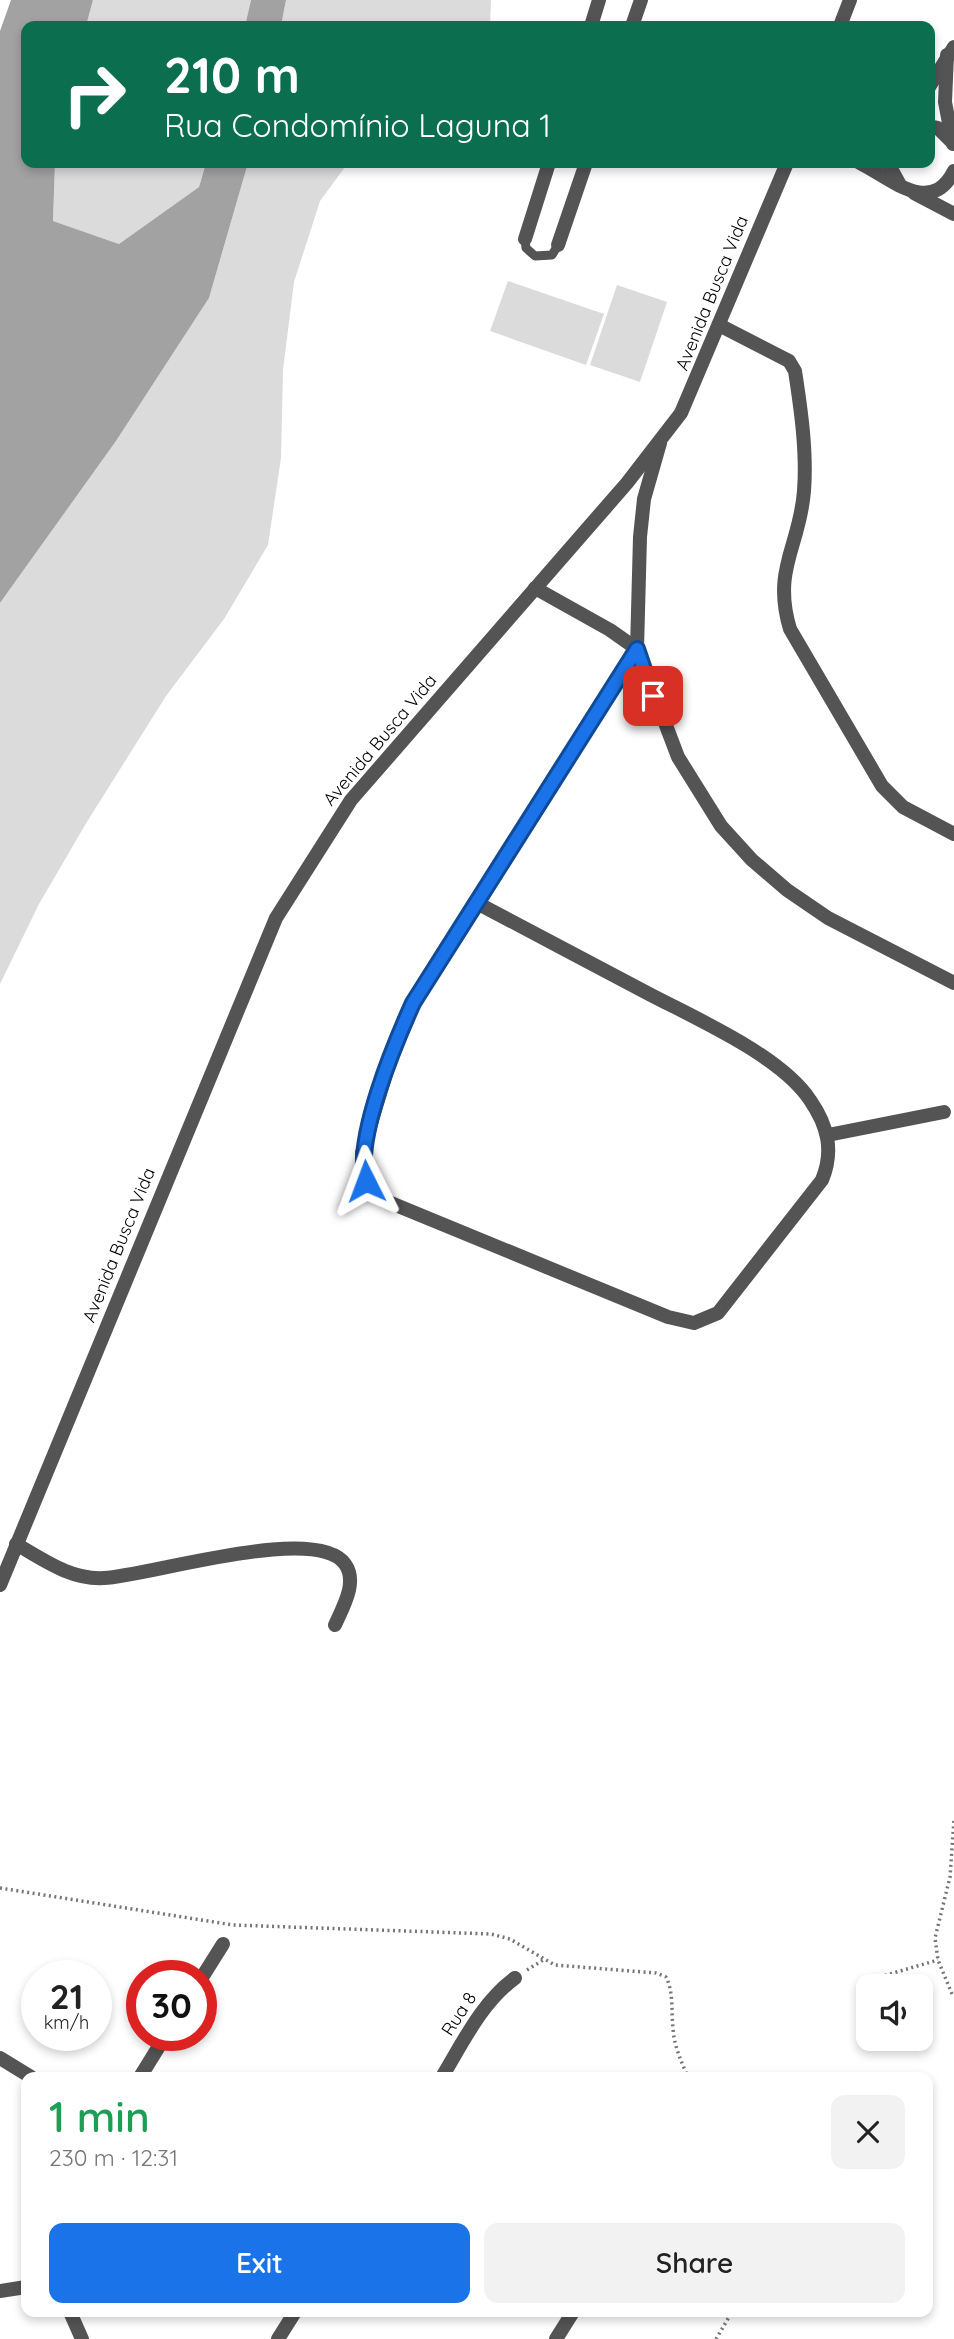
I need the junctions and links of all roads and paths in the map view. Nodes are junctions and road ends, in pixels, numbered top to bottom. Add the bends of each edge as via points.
1 (599, 0) edge
2 (641, 0) edge
3 (850, 0) edge
4 (593, 21) edge
5 (634, 21) edge
6 (842, 21) edge
7 (951, 51) edge
8 (935, 77) edge
9 (935, 129) edge
10 (953, 145) edge
11 (547, 168) edge
12 (584, 168) edge
13 (785, 168) edge
14 (869, 168) edge
15 (890, 168) edge
16 (954, 171) edge
17 (907, 189) junction
18 (954, 214) edge
19 (525, 239) joint
20 (558, 245) joint
21 (719, 325) junction
22 (660, 443) junction
23 (535, 587) junction
24 (637, 649) junction
25 (954, 834) edge
26 (475, 902) junction
27 (954, 983) edge
28 (944, 1112) dead end
29 (828, 1135) junction
30 (16, 1544) junction
31 (0, 1584) edge
32 (335, 1625) dead end
33 (954, 1820) edge
34 (0, 1888) edge
35 (223, 1944) dead end
36 (213, 1960) edge
37 (938, 1960) junction
38 (890, 1974) edge
39 (515, 1978) dead end
40 (952, 1994) dead end
41 (156, 2051) edge
42 (0, 2058) edge
43 (23, 2072) edge
44 (143, 2072) edge
45 (445, 2072) edge
46 (686, 2072) edge
47 (21, 2288) edge
48 (0, 2291) edge
49 (72, 2317) edge
50 (292, 2317) edge
51 (570, 2317) edge
52 (729, 2317) edge
53 (82, 2339) edge
54 (278, 2339) edge
55 (556, 2339) edge
56 (716, 2339) edge

1 - 4 street
2 - 5 street
3 - 6 street
7 - 8 street
7 - 10 street via 945,102
9 - 10 street
11 - 19 street
12 - 20 street
13 - 21 street, Avenida Busca Vida
14 - 17 street
15 - 17 street via 894,179
16 - 17 street via 937,190
17 - 18 street
19 - 20 lane via 526,248 535,256 552,255
21 - 22 street, Avenida Busca Vida via 685,403
21 - 25 street via 789,361 795,371 805,471 804,494 782,583 790,629 882,786 903,807
22 - 23 street, Avenida Busca Vida
22 - 24 street via 639,537
23 - 24 street
23 - 30 street, Avenida Busca Vida via 351,800 276,918
24 - 26 street
24 - 27 street via 678,757 721,826 752,860 828,918
26 - 29 street via 754,1051 798,1085
26 - 29 street via 413,1003 395,1044 367,1135 362,1153 366,1181 386,1201 668,1317 694,1323 718,1313 730,1300 822,1180
28 - 29 street
30 - 31 street, Avenida Busca Vida
30 - 32 street via 78,1577 104,1578 218,1555 292,1550 336,1554 350,1579
33 - 37 path via 950,1877 936,1938
34 - 46 path via 233,1924 491,1934 510,1939 555,1965 656,1973 670,1985 673,2030
35 - 36 street
37 - 38 path
37 - 40 path
39 - 45 street, Rua 8 via 486,2006
41 - 44 street
42 - 43 street
47 - 48 street
49 - 53 street
50 - 54 street
51 - 55 street
52 - 56 path

